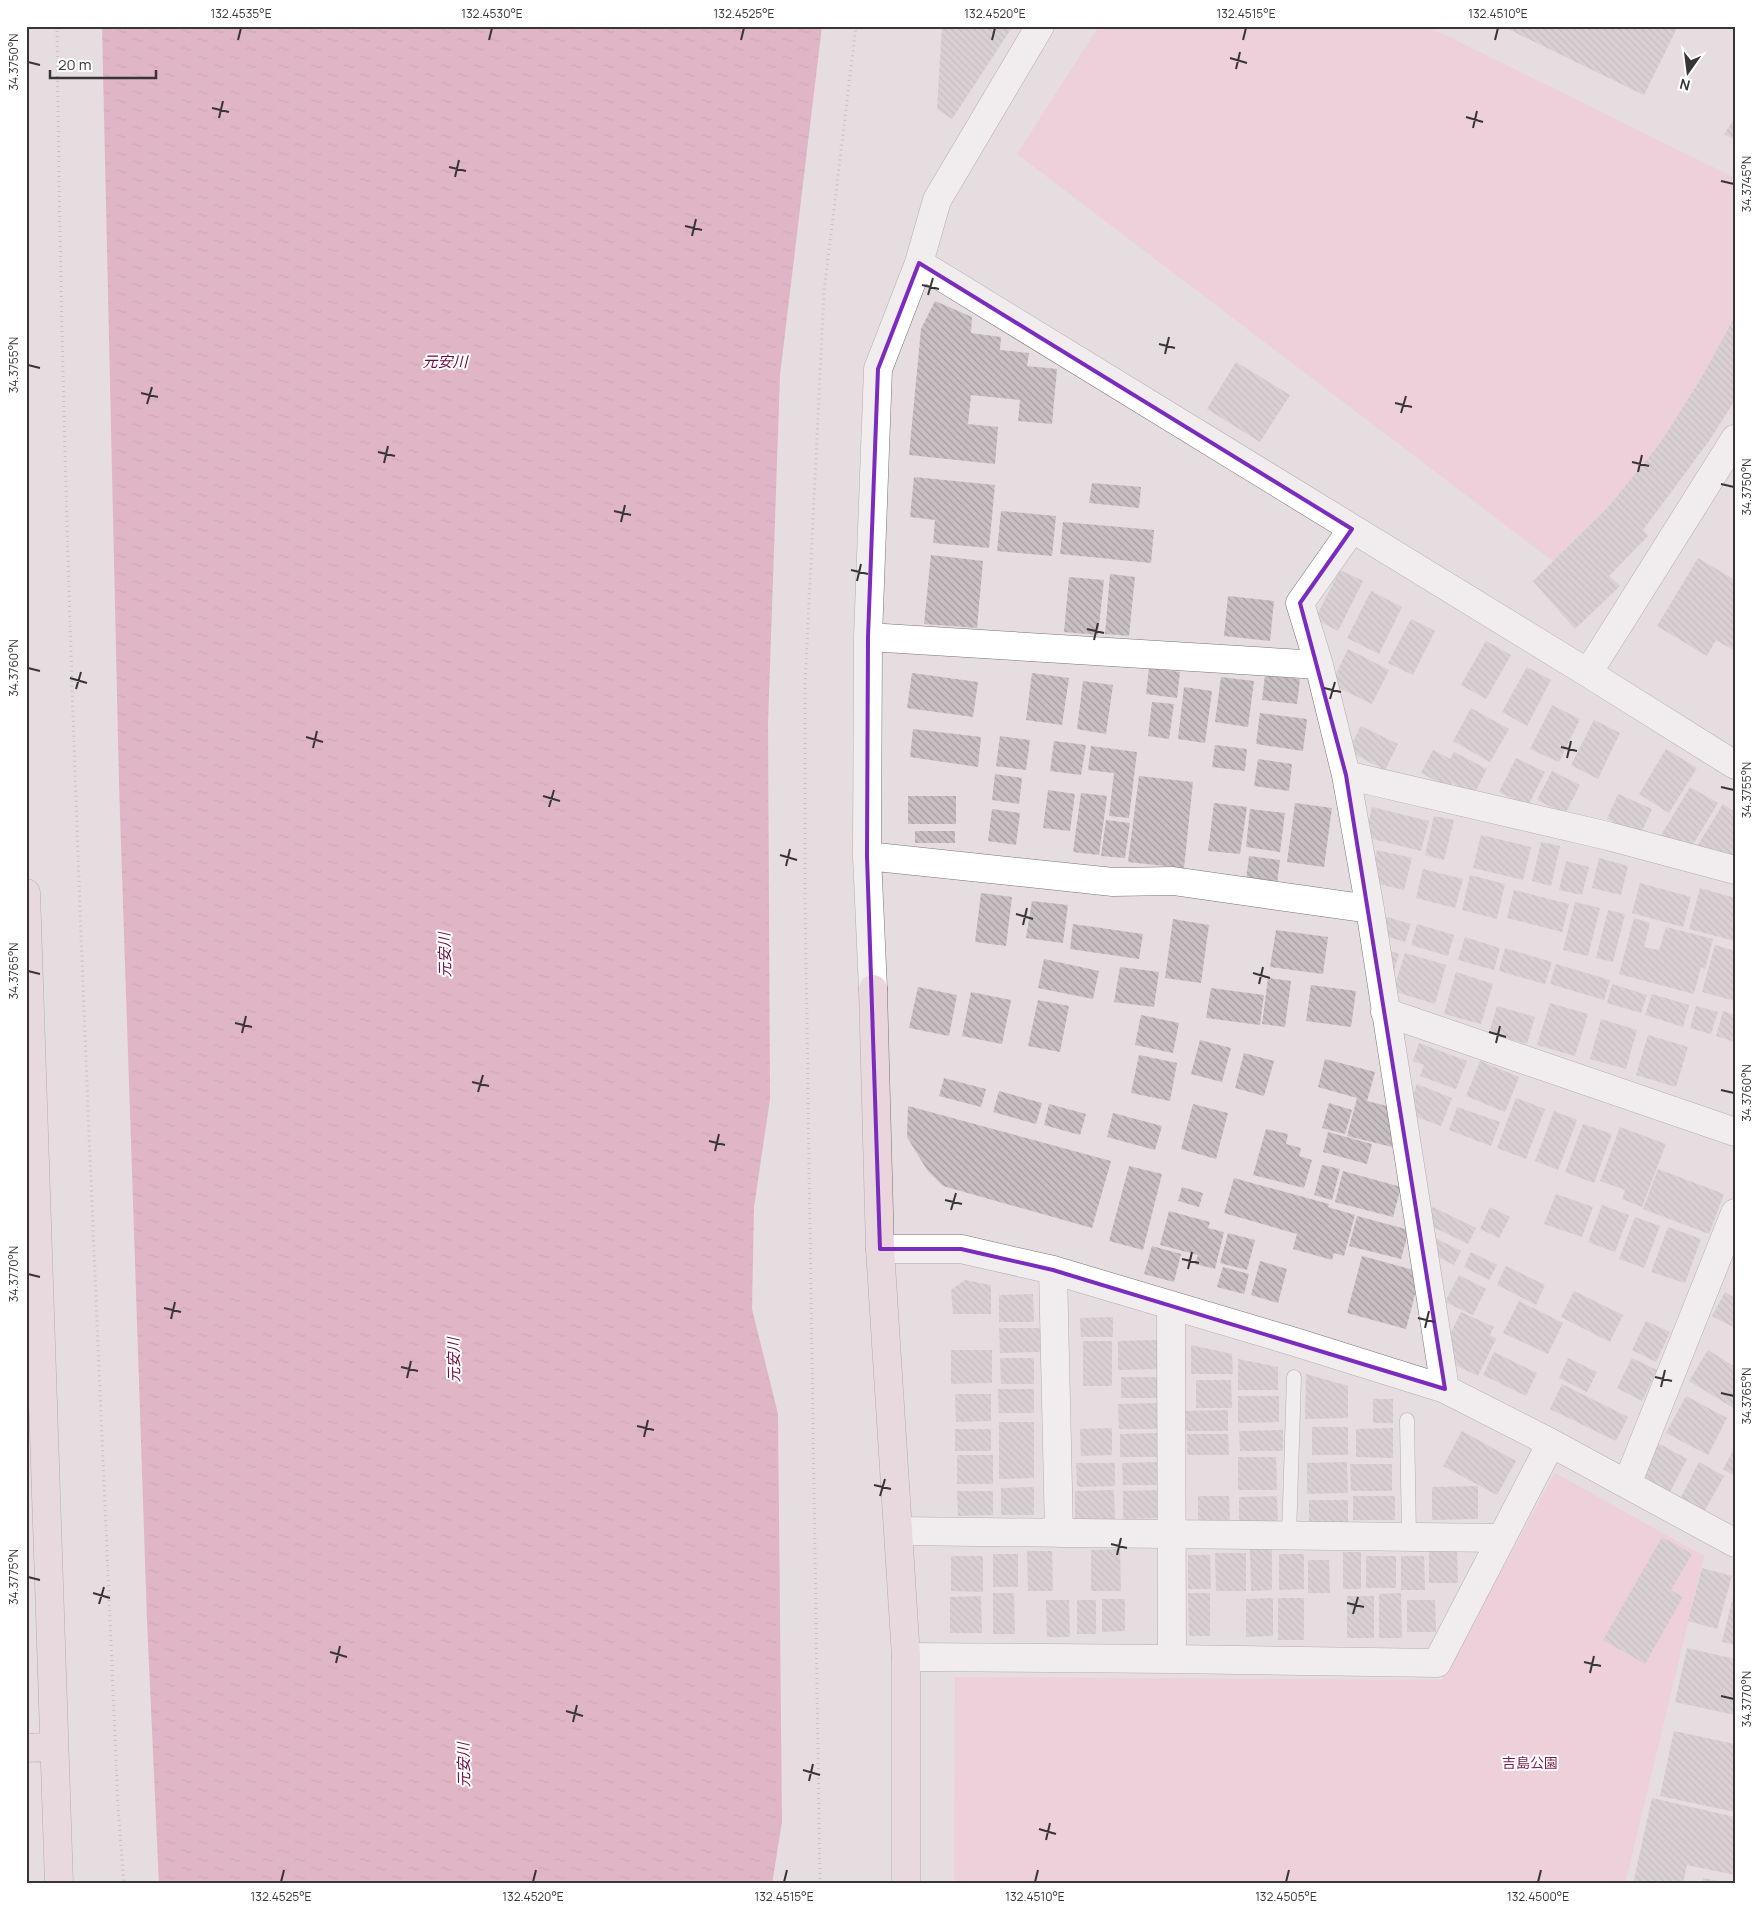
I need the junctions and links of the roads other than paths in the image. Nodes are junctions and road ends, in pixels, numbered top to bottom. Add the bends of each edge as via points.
1 (1040, 26) edge
2 (919, 263) junction
3 (1735, 439) edge
4 (1352, 529) junction
5 (868, 637) junction
6 (1319, 665) junction
7 (1588, 672) junction
8 (1735, 765) edge
9 (1346, 775) junction
10 (867, 856) junction
11 (1735, 870) edge
12 (26, 893) edge
13 (1370, 909) junction
14 (1385, 1012) junction
15 (1735, 1132) edge
16 (1735, 1213) edge
17 (880, 1249) junction
18 (1053, 1270) junction
19 (1171, 1305) junction
20 (1294, 1377) dead end
21 (1445, 1389) junction
22 (1407, 1420) dead end
23 (1551, 1443) junction
24 (1627, 1484) junction
25 (899, 1531) junction
26 (1059, 1533) junction
27 (1171, 1534) junction
28 (1289, 1536) junction
29 (1409, 1536) junction
30 (1502, 1538) junction
31 (1735, 1543) edge
32 (906, 1657) junction
33 (1172, 1659) junction
34 (54, 1747) junction
35 (26, 1748) edge
36 (59, 1884) edge
37 (906, 1884) edge

1 - 2 street via 936,200
2 - 4 street
2 - 5 street via 878,369
3 - 7 street
4 - 6 street via 1300,603
4 - 7 street
5 - 6 street
5 - 10 street
6 - 9 street
7 - 8 street
9 - 11 street via 1608,836
9 - 13 street
10 - 13 street via 1113,882 1173,881
10 - 17 street
12 - 34 street
13 - 14 street
14 - 15 street
14 - 21 street
16 - 24 street
17 - 18 street via 961,1249
17 - 25 street
18 - 19 street
18 - 26 street
19 - 21 street
19 - 27 street
20 - 28 lane
21 - 23 street
22 - 29 lane
23 - 24 street
23 - 30 street
24 - 31 street
25 - 26 street
25 - 32 street
26 - 27 street
27 - 28 street
27 - 33 street
28 - 29 street
29 - 30 street
30 - 33 street via 1437,1663
32 - 33 street
32 - 37 street
34 - 35 street
34 - 36 street

